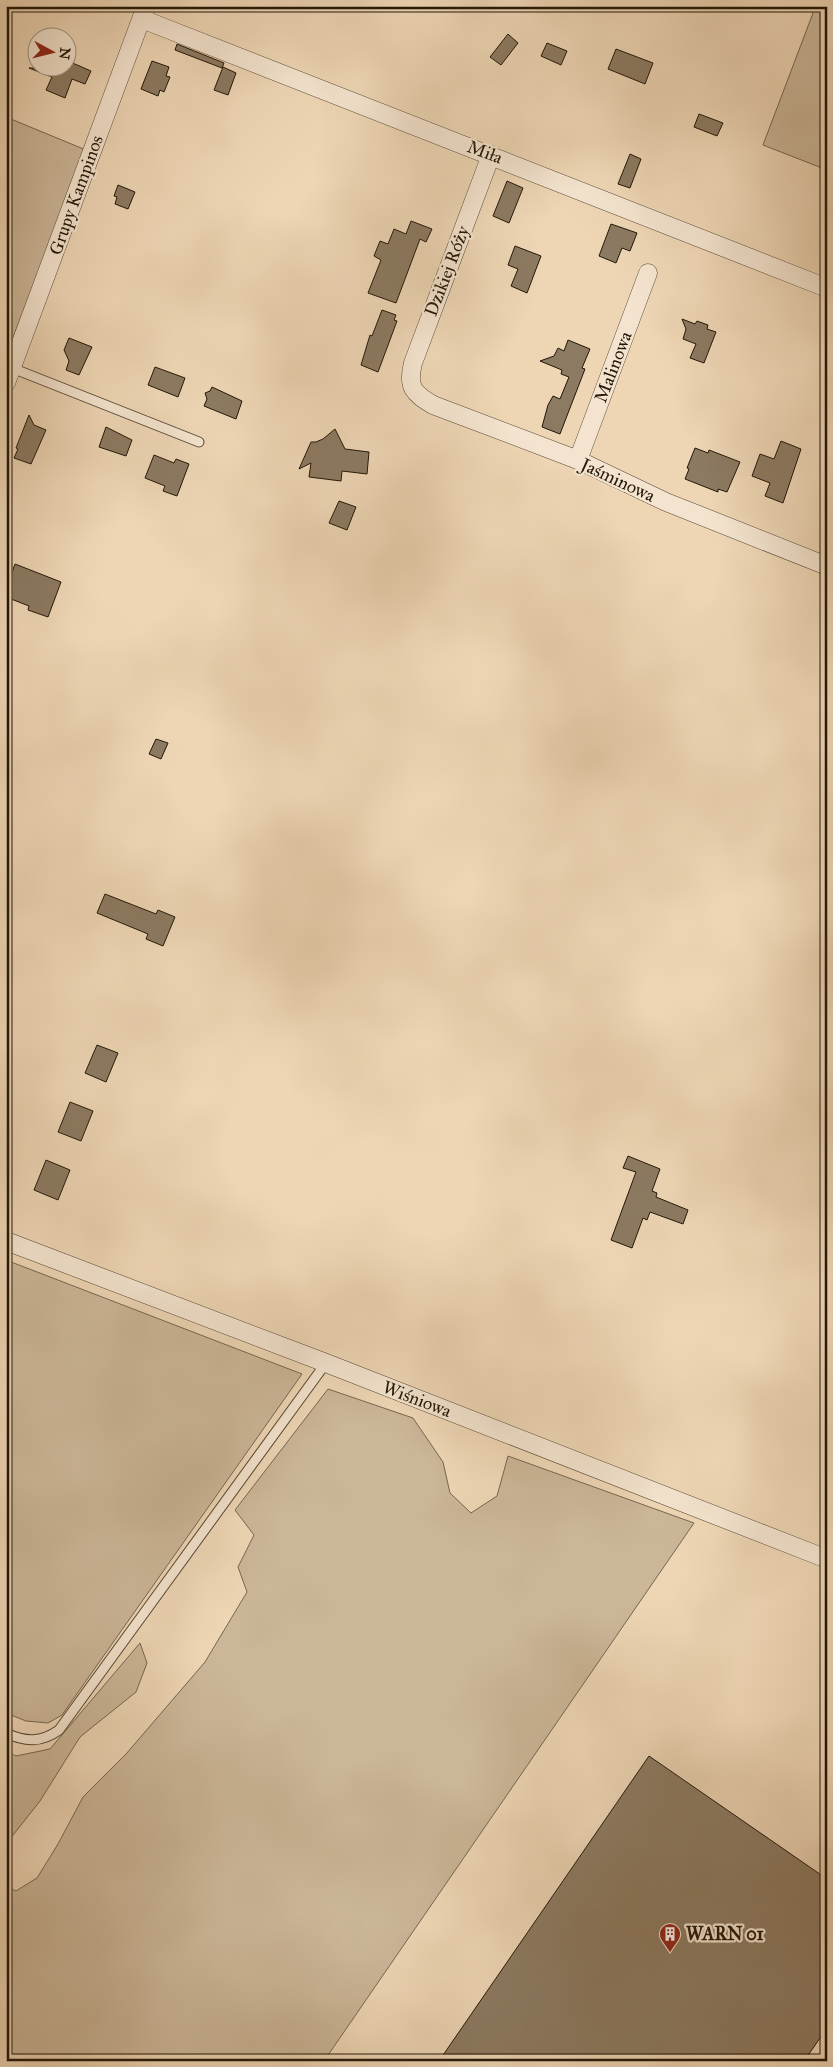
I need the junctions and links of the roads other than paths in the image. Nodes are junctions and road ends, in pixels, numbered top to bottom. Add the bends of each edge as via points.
1 (144, 13) edge
2 (492, 155) junction
3 (648, 273) dead end
4 (827, 288) edge
5 (9, 376) edge
6 (412, 389) joint
7 (200, 442) dead end
8 (578, 460) junction
9 (827, 566) edge
10 (6, 1240) edge
11 (326, 1363) junction
12 (827, 1559) edge
13 (6, 1734) edge

1 - 2 street, Miła
1 - 5 street, Grupy Kampinos
2 - 4 street, Miła
2 - 6 street, Dzikiej Róży via 413,363 410,375
3 - 8 street, Malinowa
5 - 7 lane
6 - 8 street, Jaśminowa via 434,405
8 - 9 street, Jaśminowa via 666,502
10 - 11 street, Wiśniowa
11 - 12 street, Wiśniowa
11 - 13 lane via 59,1730 38,1740

